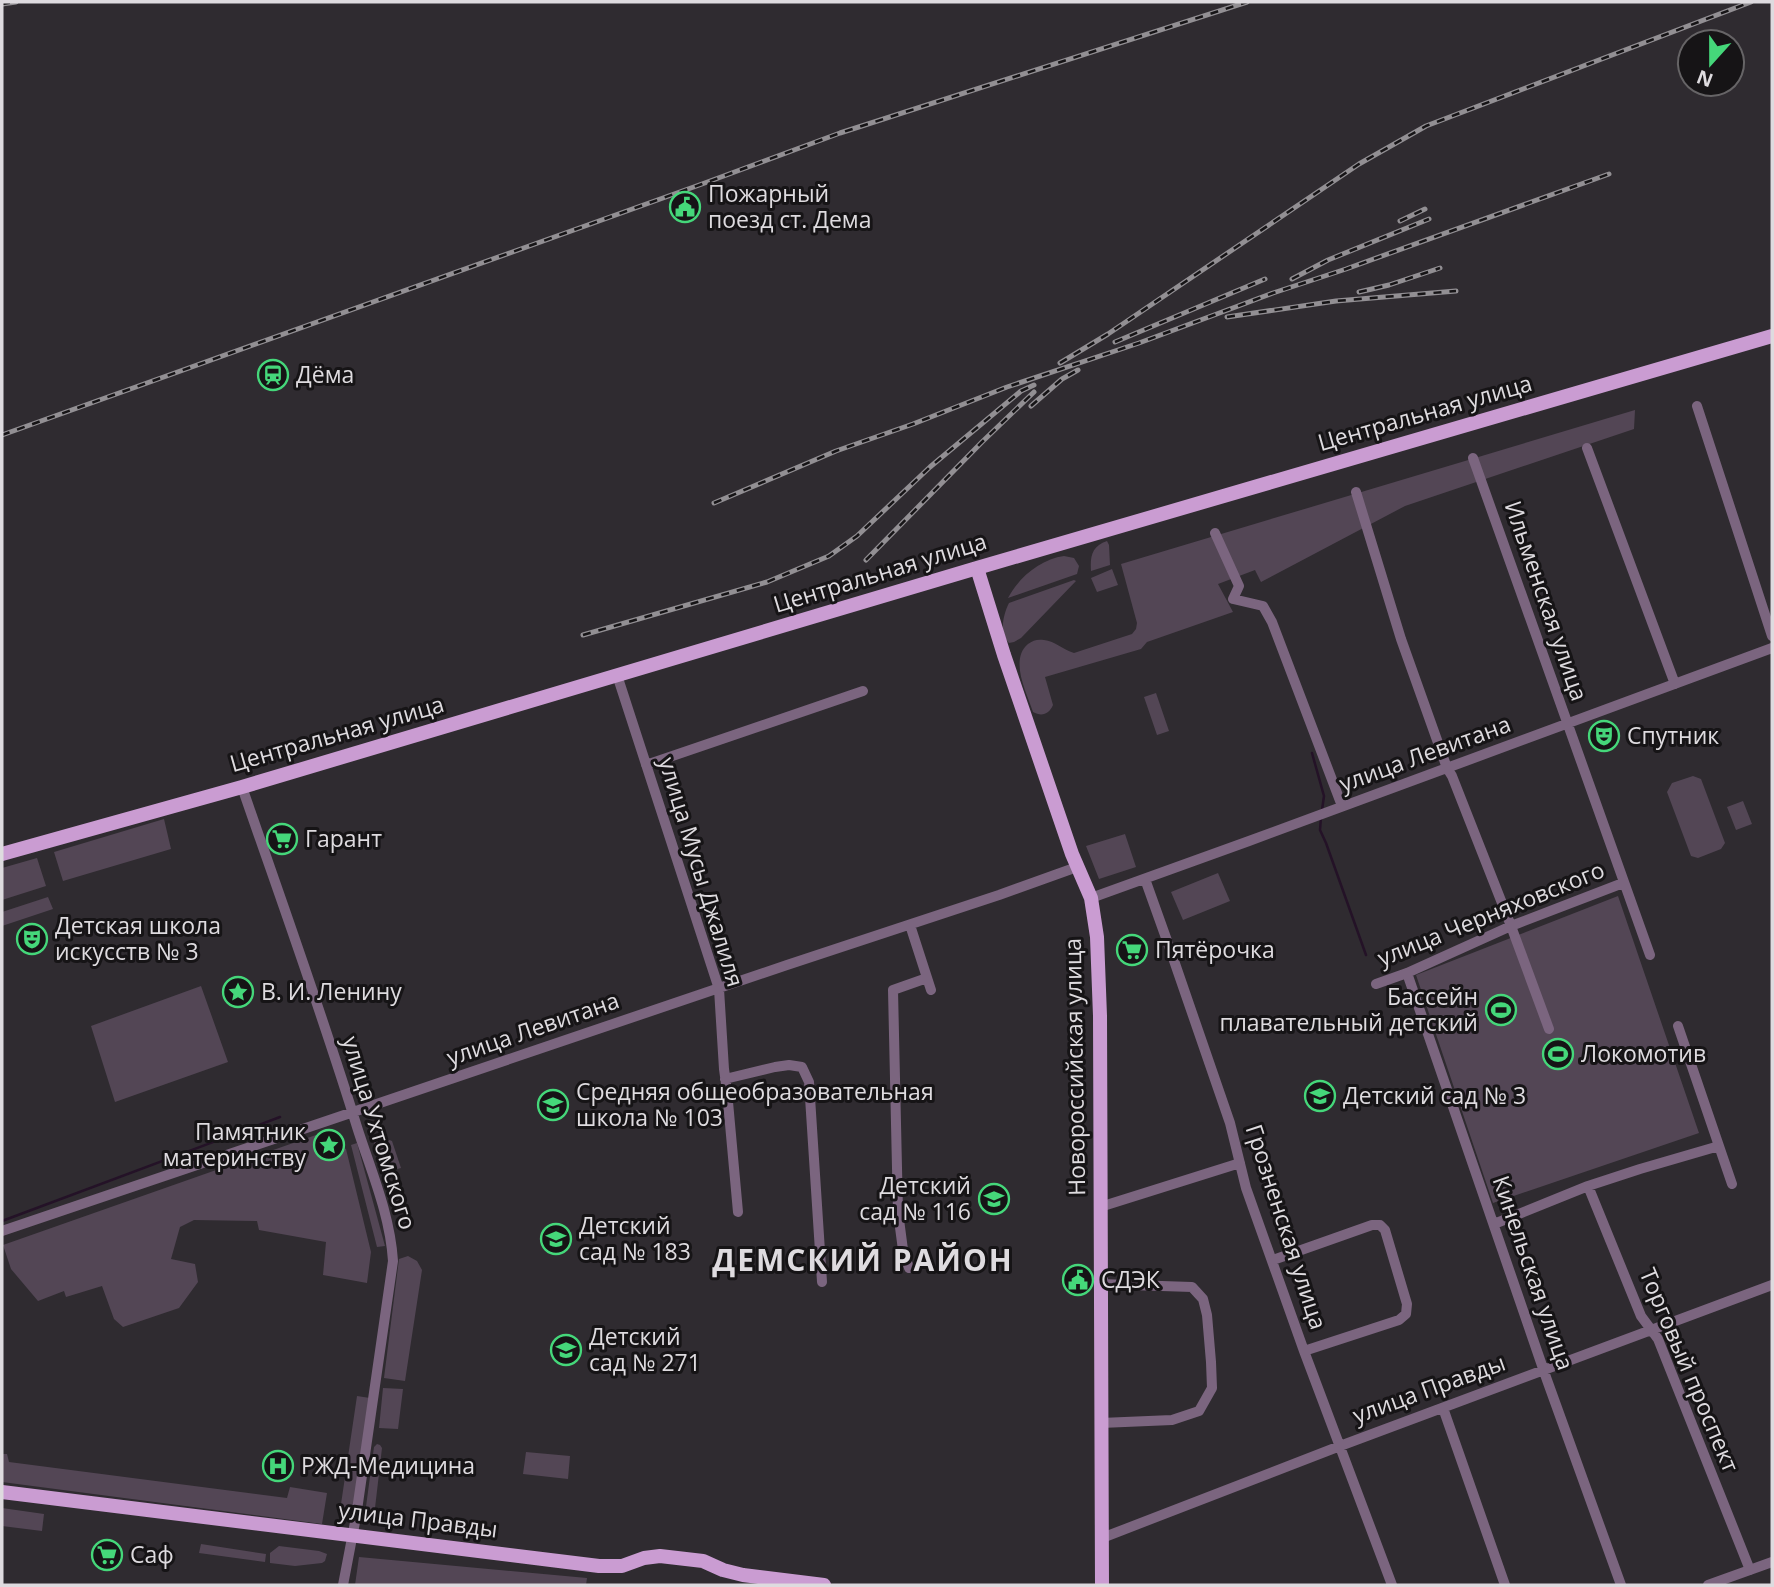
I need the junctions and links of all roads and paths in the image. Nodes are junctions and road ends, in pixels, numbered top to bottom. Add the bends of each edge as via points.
1 (1772, 336) edge
2 (1698, 406) dead end
3 (1587, 448) dead end
4 (1473, 458) dead end
5 (1356, 492) dead end
6 (1215, 533) dead end
7 (977, 568) junction
8 (1772, 636) edge
9 (1772, 648) edge
10 (617, 675) junction
11 (1675, 684) junction
12 (863, 691) dead end
13 (1567, 724) junction
14 (646, 765) junction
15 (1447, 768) junction
16 (242, 787) junction
17 (1342, 806) junction
18 (2, 854) edge
19 (1077, 867) junction
20 (1145, 879) junction
21 (1623, 883) junction
22 (1091, 898) junction
23 (910, 925) junction
24 (1511, 926) junction
25 (1650, 955) dead end
26 (1407, 973) junction
27 (927, 978) junction
28 (1376, 984) dead end
29 (719, 989) junction
30 (931, 990) dead end
31 (1678, 1026) dead end
32 (1549, 1029) dead end
33 (725, 1079) junction
34 (353, 1112) junction
35 (1718, 1146) junction
36 (1240, 1163) junction
37 (1732, 1184) dead end
38 (1588, 1186) junction
39 (1100, 1207) junction
40 (738, 1212) dead end
41 (1494, 1224) junction
42 (2, 1231) edge
43 (1273, 1260) junction
44 (909, 1268) dead end
45 (822, 1282) dead end
46 (1100, 1284) junction
47 (1771, 1287) edge
48 (1651, 1331) junction
49 (1304, 1351) junction
50 (1544, 1371) junction
51 (1443, 1408) junction
52 (1101, 1423) junction
53 (1340, 1446) junction
54 (2, 1492) edge
55 (352, 1535) junction
56 (1102, 1538) junction
57 (1772, 1562) edge
58 (1750, 1570) junction
59 (742, 1580) edge
60 (343, 1585) edge
61 (818, 1585) edge
62 (1102, 1585) edge
63 (1392, 1585) edge
64 (1505, 1585) edge
65 (1621, 1585) edge
66 (1709, 1585) edge

1 - 7 main road, Центральная улица
2 - 8 street
3 - 11 street
4 - 13 street, Ильменская улица
5 - 15 street
6 - 17 street via 1239,586 1233,599 1263,606 1272,622
7 - 10 main road, Центральная улица
7 - 19 main road, Новороссийская улица
9 - 11 street, улица Левитана
10 - 14 street, улица Мусы Джалиля
10 - 16 main road, Центральная улица
11 - 13 street, улица Левитана
12 - 14 street
13 - 15 street, улица Левитана
13 - 21 street, Ильменская улица
14 - 29 street, улица Мусы Джалиля
15 - 17 street, улица Левитана
15 - 24 street
16 - 18 main road, Центральная улица
16 - 34 street, улица Ухтомского
17 - 20 street, улица Левитана
19 - 22 main road, Новороссийская улица
19 - 23 street, улица Левитана
20 - 22 street, улица Левитана
20 - 36 street, Грозненская улица
21 - 24 street, улица Черняховского
21 - 25 street, Ильменская улица
22 - 39 main road, Новороссийская улица via 1100,1016
23 - 27 street
23 - 29 street, улица Левитана
24 - 26 street, улица Черняховского
24 - 32 street
26 - 28 street, улица Черняховского
26 - 41 street, Кинельская улица
27 - 30 street
27 - 44 street via 893,990 898,1212
29 - 33 street, улица Мусы Джалиля
29 - 34 street, улица Левитана
31 - 35 street
33 - 40 street, улица Мусы Джалиля
33 - 45 street via 789,1065 802,1067 809,1082
34 - 42 street, улица Левитана
34 - 55 street, улица Ухтомского via 387,1222 393,1261
35 - 37 street
35 - 38 street
36 - 39 street
36 - 43 street, Грозненская улица
38 - 41 street
38 - 48 street, Торговый проспект
39 - 46 main road, Новороссийская улица
41 - 50 street, Кинельская улица
43 - 49 street, Грозненская улица
43 - 49 street via 1372,1225 1385,1230 1406,1314
46 - 52 main road, Новороссийская улица
46 - 52 street via 1192,1287 1203,1298 1207,1315 1212,1388 1199,1411 1172,1420
47 - 48 street, улица Правды
48 - 50 street, улица Правды
48 - 58 street, Торговый проспект
49 - 53 street, Грозненская улица
50 - 51 street, улица Правды
50 - 65 street, Кинельская улица
51 - 53 street, улица Правды
51 - 64 street
52 - 56 main road, Новороссийская улица
53 - 56 street, улица Правды
53 - 63 street, Грозненская улица
54 - 55 main road, улица Правды
55 - 59 main road, улица Правды via 599,1566 622,1566 651,1556 684,1558 704,1561
55 - 60 street, улица Ухтомского
56 - 62 main road, Новороссийская улица
57 - 58 street
58 - 66 street
59 - 61 main road, улица Правды

